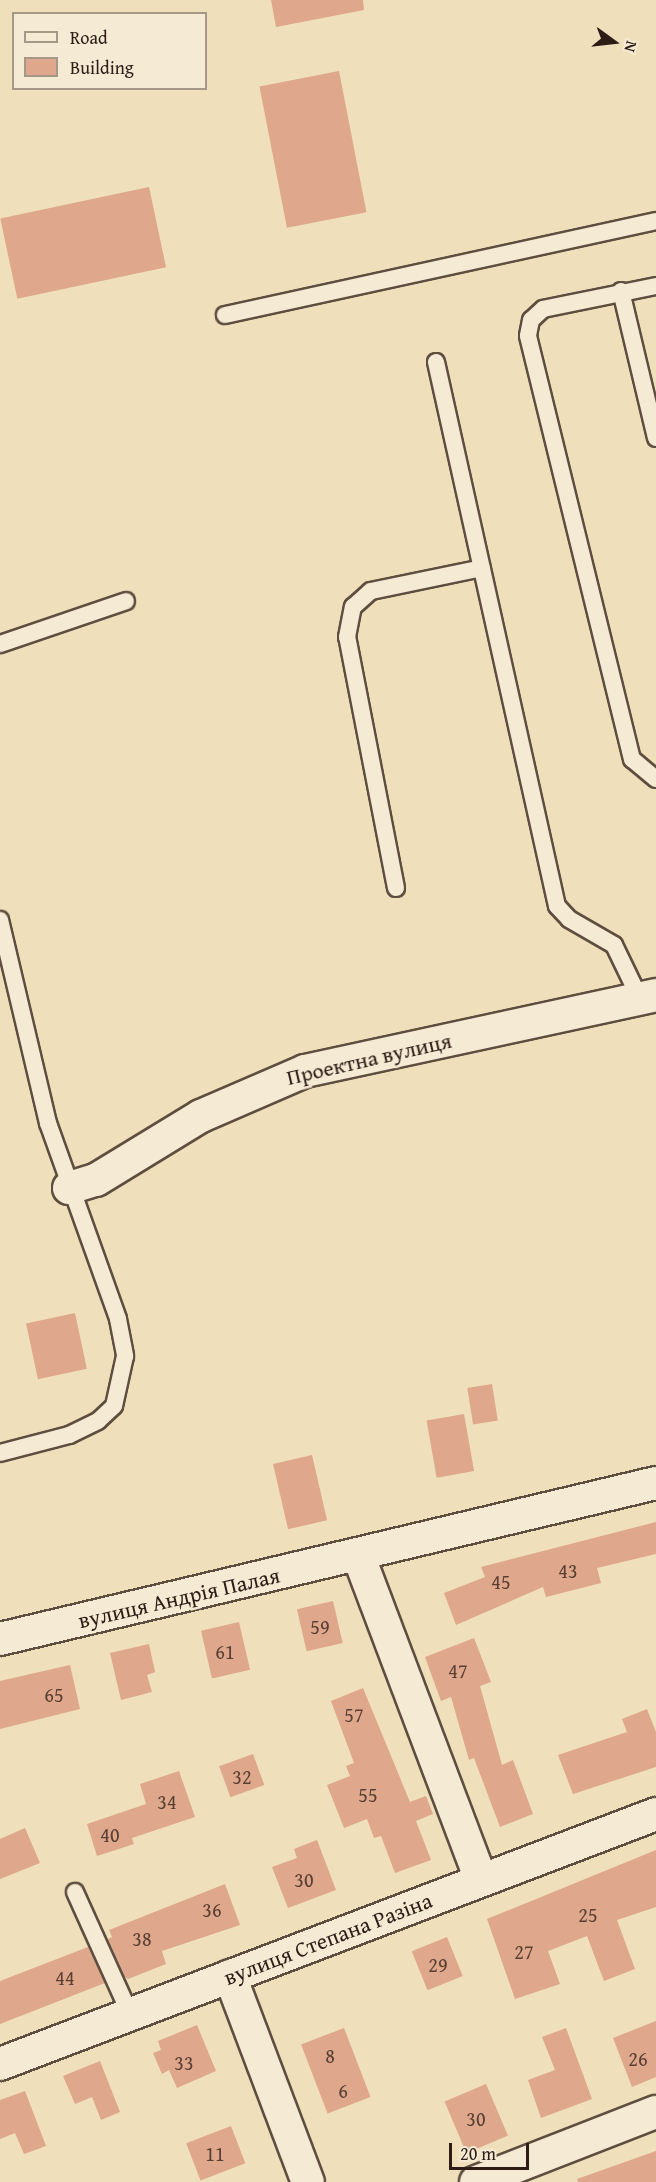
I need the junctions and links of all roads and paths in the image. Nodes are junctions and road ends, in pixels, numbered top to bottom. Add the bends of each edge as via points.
1 (656, 221) edge
2 (656, 286) edge
3 (621, 291) junction
4 (225, 315) dead end
5 (436, 362) dead end
6 (656, 438) edge
7 (482, 568) junction
8 (126, 601) dead end
9 (0, 645) edge
10 (656, 778) edge
11 (396, 888) dead end
12 (0, 920) edge
13 (648, 997) edge
14 (69, 1188) junction
15 (0, 1453) edge
16 (656, 1484) edge
17 (359, 1557) junction
18 (0, 1639) edge
19 (656, 1814) edge
20 (481, 1880) junction
21 (75, 1892) dead end
22 (230, 1976) junction
23 (130, 2014) junction
24 (0, 2064) edge
25 (656, 2112) edge
26 (308, 2182) edge
27 (476, 2182) edge

1 - 4 lane
2 - 3 lane
3 - 6 lane
3 - 10 lane via 543,309 531,320 528,336 632,759
5 - 7 lane
7 - 11 lane via 372,591 352,607 346,637
7 - 13 lane via 557,906 568,919 614,945
8 - 9 lane
12 - 14 lane via 48,1123
13 - 14 street, Проектна вулиця via 304,1071 201,1116 96,1180
14 - 15 lane via 118,1319 125,1356 121,1384 114,1406 98,1421 69,1435
16 - 17 street, вулиця Андрія Палая
17 - 18 street, вулиця Андрія Палая
17 - 20 street
19 - 20 street, вулиця Степана Разіна
20 - 22 street, вулиця Степана Разіна
21 - 23 lane
22 - 23 street, вулиця Степана Разіна
22 - 26 street
23 - 24 street, вулиця Степана Разіна
25 - 27 street

